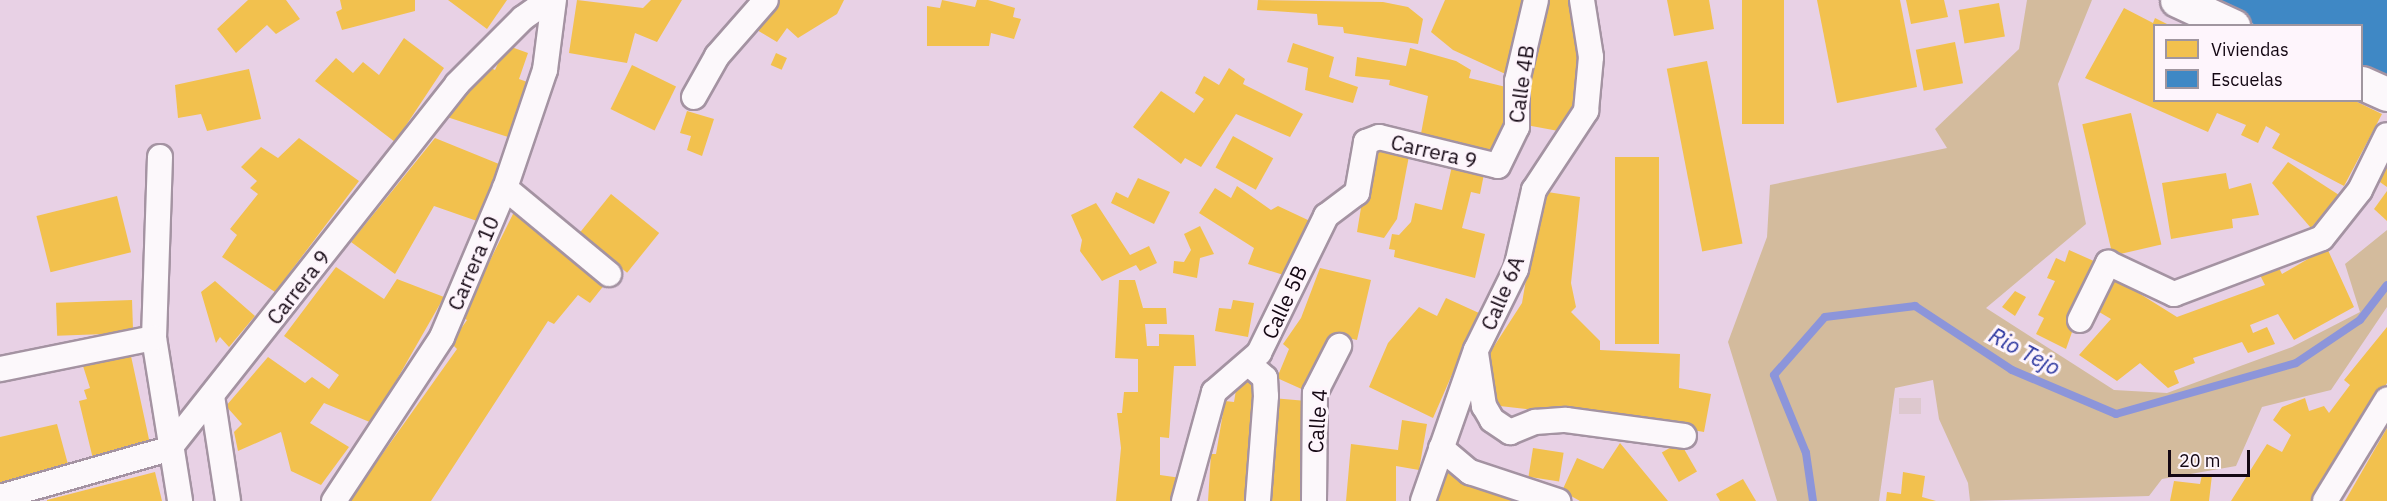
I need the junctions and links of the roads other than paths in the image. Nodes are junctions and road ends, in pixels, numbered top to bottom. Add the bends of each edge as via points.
1 (549, 0) edge
2 (554, 0) edge
3 (766, 0) edge
4 (1536, 0) edge
5 (1582, 0) edge
6 (2177, 0) edge
7 (2230, 24) edge
8 (2363, 84) edge
9 (2387, 94) edge
10 (694, 97) dead end
11 (2387, 135) edge
12 (1371, 137) joint
13 (160, 157) dead end
14 (1498, 166) joint
15 (505, 188) junction
16 (609, 274) dead end
17 (2080, 320) dead end
18 (153, 338) junction
19 (1340, 346) dead end
20 (1476, 350) junction
21 (1250, 364) junction
22 (0, 369) edge
23 (213, 396) junction
24 (2387, 400) edge
25 (1684, 436) dead end
26 (1441, 447) junction
27 (169, 449) junction
28 (0, 497) edge
29 (180, 501) edge
30 (228, 501) edge
31 (334, 501) edge
32 (1184, 501) edge
33 (1258, 501) edge
34 (1314, 501) edge
35 (1423, 501) edge
36 (1558, 501) edge
37 (2325, 501) edge

1 - 23 street, Carrera 9 via 523,18 457,84
2 - 15 street, Carrera 10 via 545,70
3 - 10 street via 717,56
4 - 14 street, Calle 4B via 1517,81 1517,127
5 - 20 street, Calle 6A via 1591,57 1586,111 1534,190 1516,269
6 - 7 street
8 - 9 street
11 - 17 street via 2361,190 2322,238 2174,294 2108,263
12 - 14 street, Carrera 9
12 - 21 street, Calle 5B via 1357,193 1326,216 1280,318
13 - 18 street
15 - 16 street
15 - 31 street, Carrera 10 via 442,337
18 - 22 street
18 - 27 street
19 - 34 street, Calle 4 via 1315,393
20 - 25 street via 1484,406 1492,420 1510,432 1535,422 1566,420
20 - 26 street, Calle 6A
21 - 32 street, Calle 5B via 1214,392
21 - 33 street via 1264,378 1266,396
23 - 27 street, Carrera 9
23 - 30 street
24 - 37 street
26 - 35 street, Calle 6A
26 - 36 street via 1470,472
27 - 28 street
27 - 29 street

